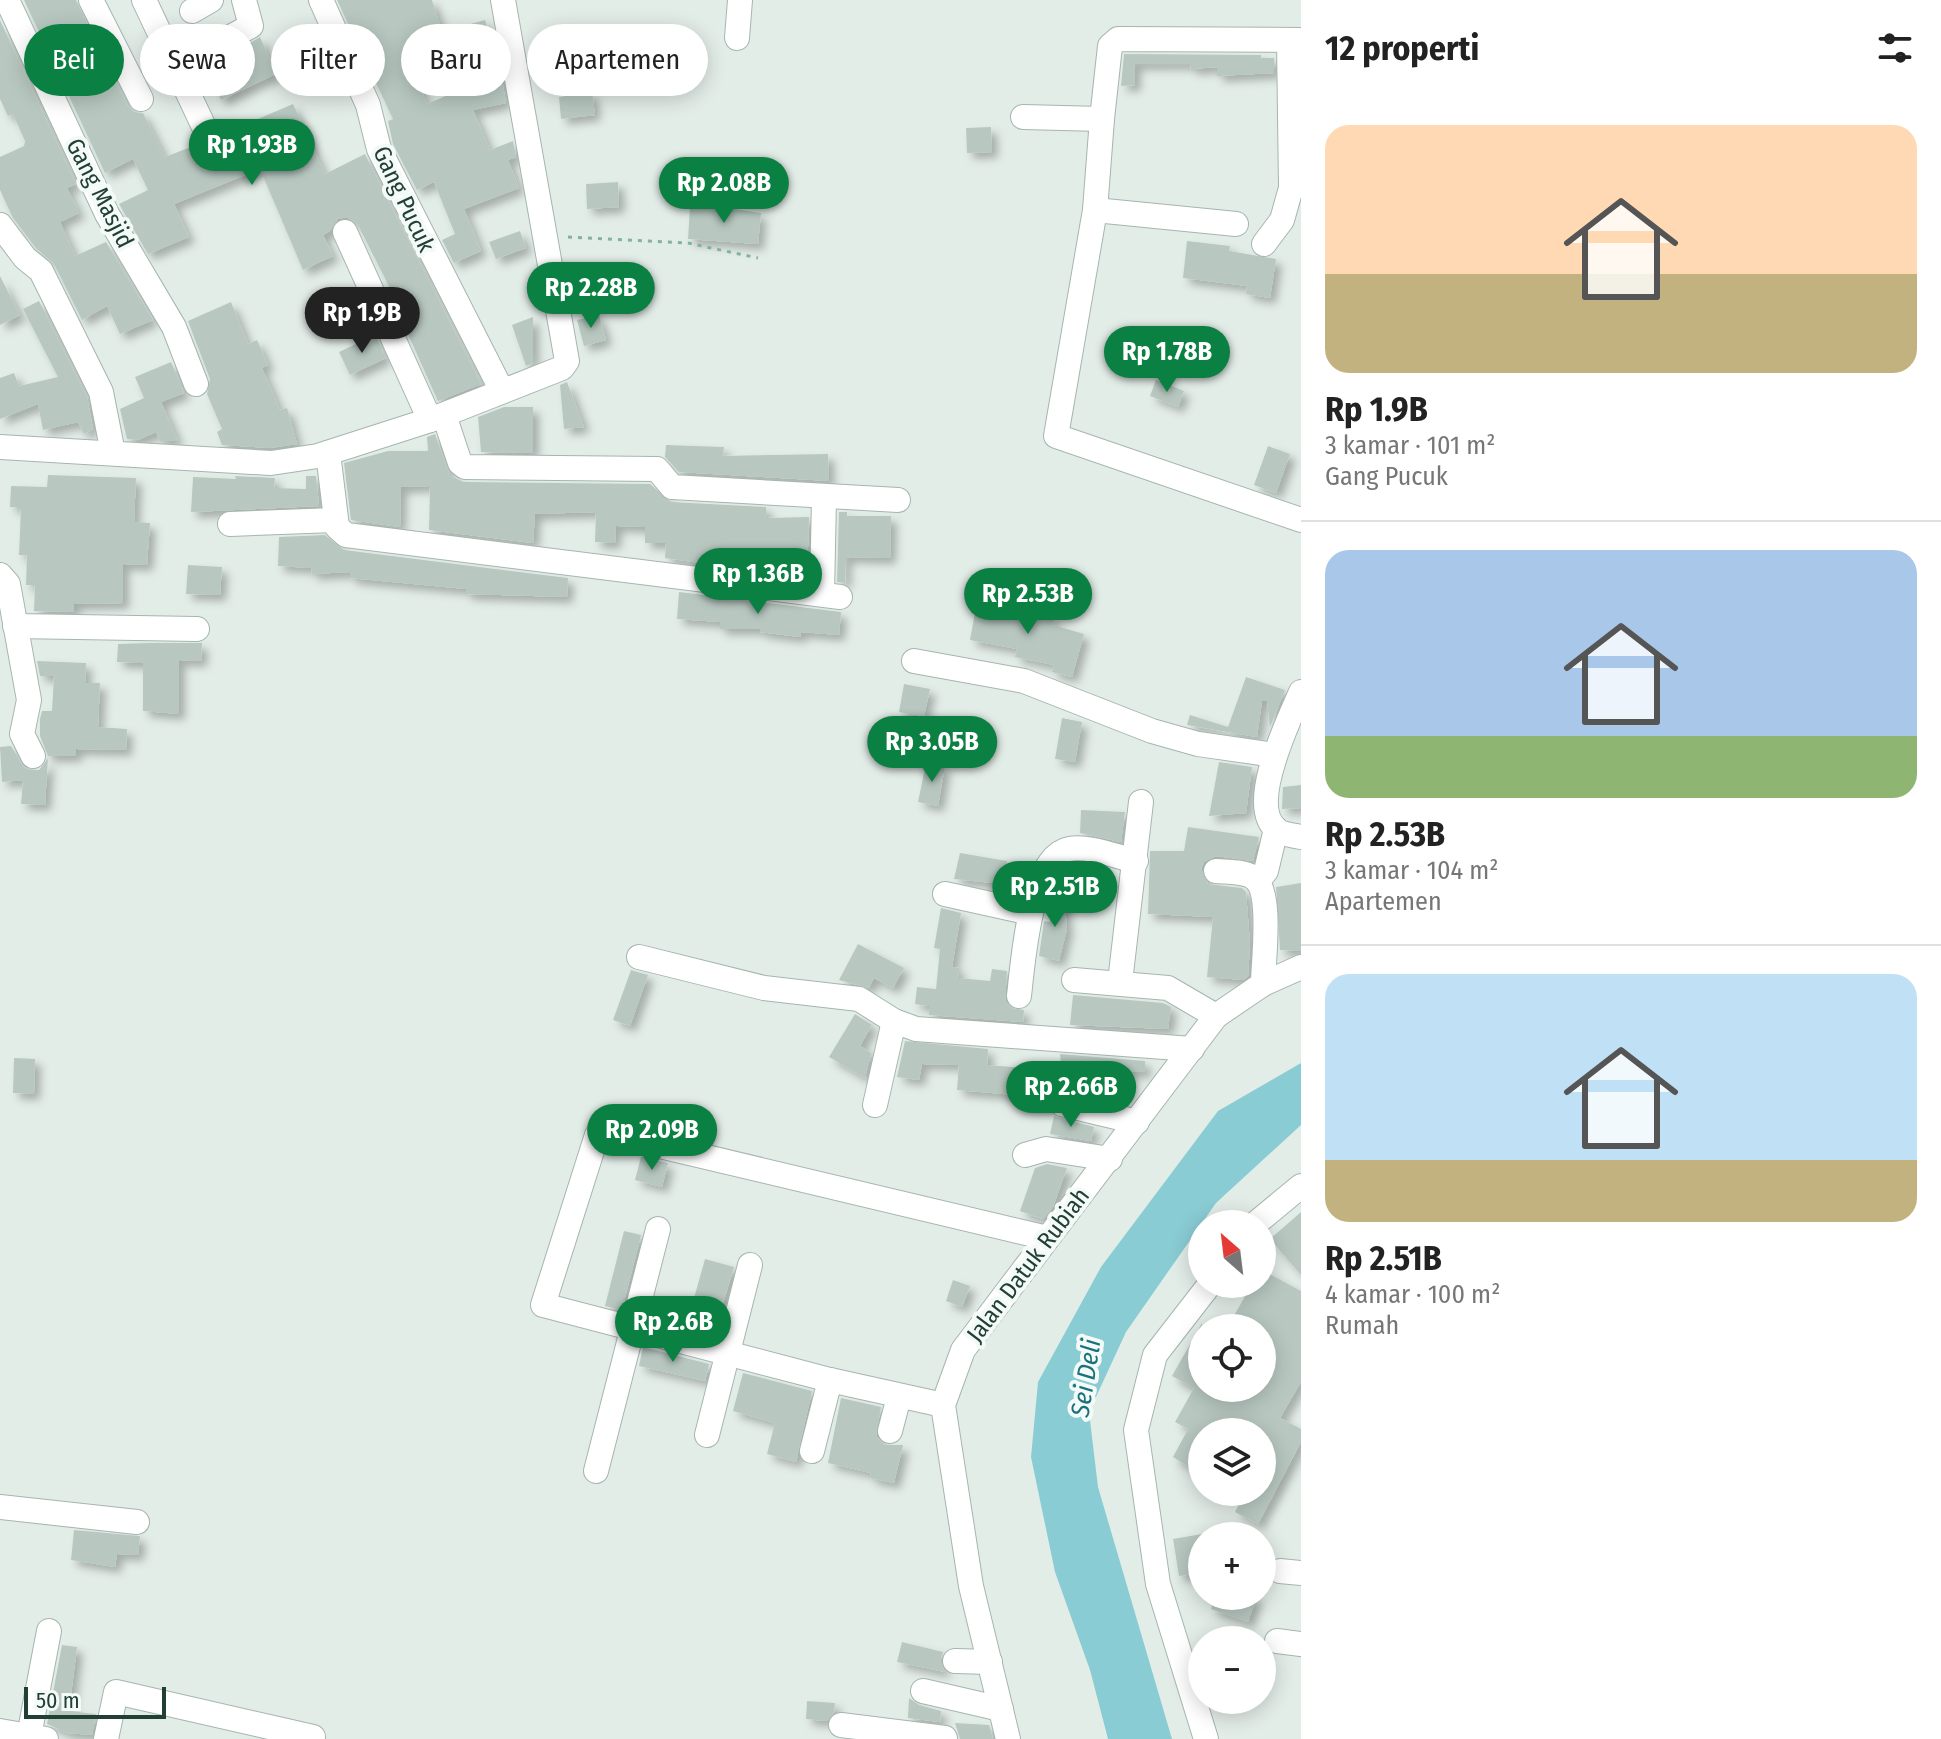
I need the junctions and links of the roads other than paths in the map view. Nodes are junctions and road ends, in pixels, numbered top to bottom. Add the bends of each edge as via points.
1 (7, 0) edge
2 (91, 0) edge
3 (144, 0) edge
4 (244, 0) edge
5 (321, 0) edge
6 (503, 0) edge
7 (740, 0) edge
8 (250, 24) edge
9 (737, 38) dead end
10 (1295, 40) edge
11 (141, 99) dead end
12 (1023, 117) dead end
13 (1102, 119) junction
14 (205, 129) dead end
15 (1095, 210) junction
16 (1236, 224) dead end
17 (0, 225) edge
18 (345, 232) dead end
19 (1264, 244) dead end
20 (196, 384) dead end
21 (502, 391) junction
22 (437, 418) junction
23 (0, 447) edge
24 (113, 453) junction
25 (328, 453) junction
26 (824, 498) junction
27 (898, 500) dead end
28 (335, 520) junction
29 (1301, 520) edge
30 (230, 524) dead end
31 (0, 575) edge
32 (15, 626) junction
33 (197, 629) dead end
34 (10, 656) edge
35 (914, 661) dead end
36 (1301, 692) edge
37 (11, 736) edge
38 (1275, 755) junction
39 (33, 756) dead end
40 (1141, 802) dead end
41 (1276, 829) junction
42 (1301, 837) edge
43 (1136, 861) junction
44 (1216, 871) dead end
45 (1258, 881) junction
46 (945, 894) dead end
47 (1031, 913) junction
48 (639, 957) dead end
49 (1301, 967) edge
50 (1074, 980) dead end
51 (1120, 982) junction
52 (1263, 984) junction
53 (1019, 996) dead end
54 (1216, 1016) junction
55 (894, 1021) junction
56 (1192, 1049) junction
57 (1062, 1104) dead end
58 (875, 1105) dead end
59 (1137, 1122) junction
60 (597, 1135) dead end
61 (639, 1141) dead end
62 (1025, 1155) dead end
63 (1110, 1159) junction
64 (1301, 1186) edge
65 (1272, 1210) edge
66 (658, 1229) dead end
67 (1047, 1238) junction
68 (750, 1265) dead end
69 (1199, 1298) edge
70 (632, 1330) junction
71 (727, 1354) junction
72 (830, 1380) junction
73 (899, 1397) junction
74 (943, 1405) junction
75 (890, 1431) dead end
76 (707, 1435) dead end
77 (812, 1451) dead end
78 (596, 1471) dead end
79 (0, 1507) edge
80 (137, 1522) dead end
81 (49, 1631) dead end
82 (955, 1661) dead end
83 (990, 1662) junction
84 (923, 1691) dead end
85 (951, 1697) junction
86 (1001, 1709) junction
87 (841, 1725) dead end
88 (0, 1731) edge
89 (37, 1737) edge
90 (313, 1737) edge
91 (106, 1739) edge
92 (945, 1739) edge
93 (1008, 1739) edge
94 (1206, 1739) edge

1 - 20 street, Gang Masjid via 107,214 174,327
2 - 11 street
3 - 14 street
4 - 8 street
5 - 21 street, Gang Pucuk via 368,105 379,149
6 - 21 street via 567,361 562,368
7 - 9 street
10 - 13 street via 1118,39 1110,46
10 - 19 street via 1291,188 1282,220
12 - 13 street
13 - 15 street
15 - 16 street
15 - 29 street via 1056,436
17 - 24 street via 41,271 101,392
18 - 22 street
21 - 22 street
22 - 25 street
22 - 26 street via 465,467 657,469 672,487
23 - 24 street
24 - 25 street via 271,463
25 - 28 street
26 - 27 street
26 - 28 street via 831,596 346,535
28 - 30 street
31 - 32 street via 8,584
32 - 33 street
32 - 34 street
34 - 37 street via 29,700
35 - 38 street via 1024,681 1198,744
36 - 38 street
37 - 39 street
38 - 41 street via 1266,790 1270,822
40 - 43 street
41 - 42 street
41 - 45 street via 1266,871
43 - 47 street via 1072,848 1061,851 1046,864
43 - 51 street
44 - 45 street via 1251,875
45 - 52 street via 1265,905
46 - 47 street
47 - 53 street
48 - 55 street via 764,988 850,996
49 - 52 street, Jalan Datuk Rubiah
50 - 51 street
51 - 54 street via 1168,988
52 - 54 street, Jalan Datuk Rubiah
54 - 56 street, Jalan Datuk Rubiah
55 - 56 street via 916,1029
55 - 58 street
56 - 59 street, Jalan Datuk Rubiah
57 - 59 street
59 - 63 street, Jalan Datuk Rubiah
60 - 70 street via 543,1305
61 - 67 street
62 - 63 street via 1046,1149
63 - 67 street, Jalan Datuk Rubiah
64 - 65 street
66 - 70 street
67 - 74 street, Jalan Datuk Rubiah via 963,1350
68 - 71 street
69 - 94 street via 1155,1355 1136,1430 1158,1584
70 - 71 street
70 - 78 street
71 - 72 street
71 - 76 street
72 - 73 street
72 - 77 street
73 - 74 street
73 - 75 street
74 - 83 street, Jalan Datuk Rubiah via 971,1586
79 - 80 street
81 - 89 street
82 - 83 street
83 - 86 street, Jalan Datuk Rubiah
84 - 85 street
85 - 86 street
85 - 92 street
86 - 93 street, Jalan Datuk Rubiah
87 - 92 street
88 - 89 street
90 - 91 street via 116,1692

